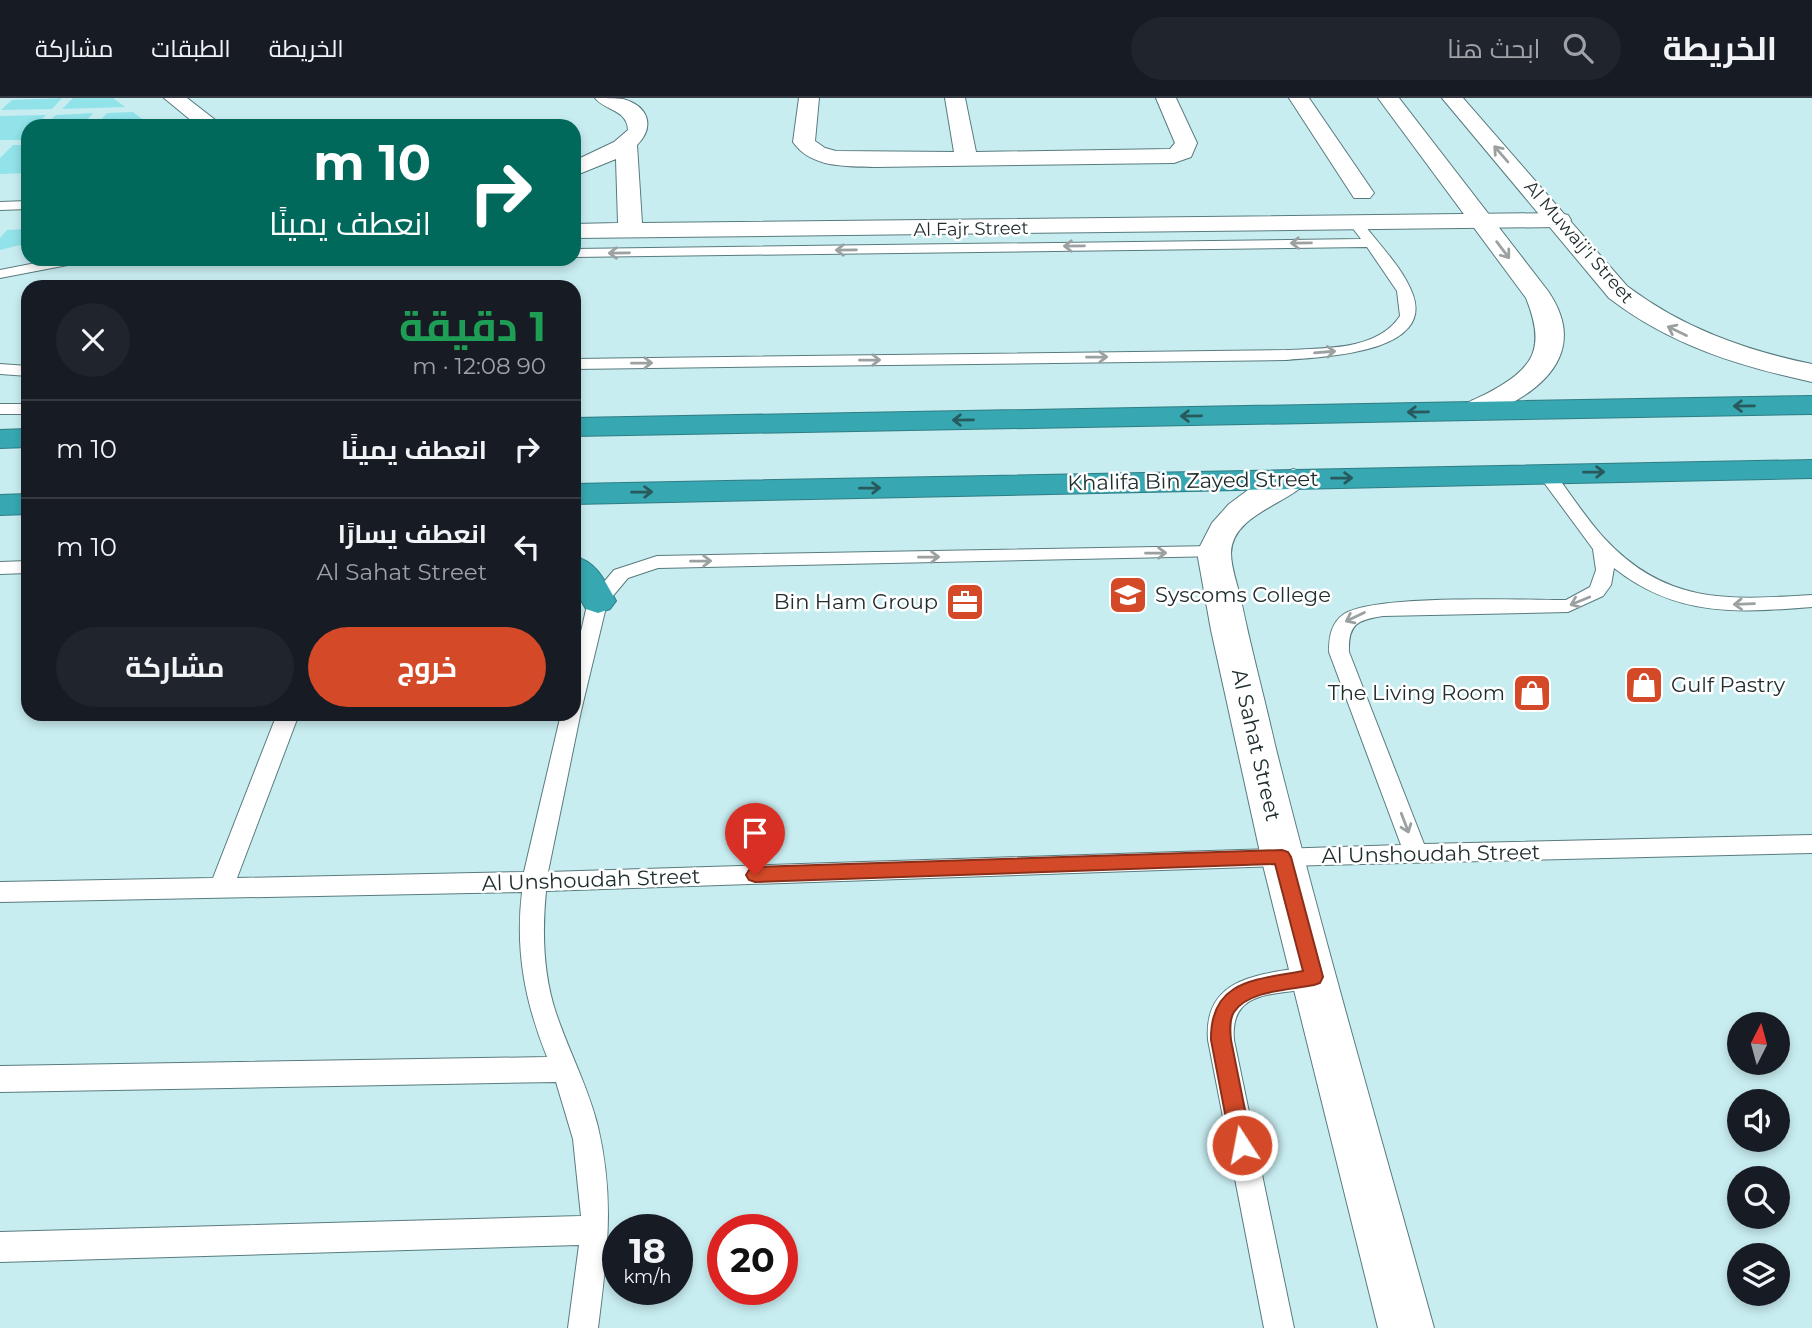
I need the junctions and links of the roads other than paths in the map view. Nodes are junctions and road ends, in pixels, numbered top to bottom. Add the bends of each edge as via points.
1 (174, 98) edge
2 (605, 98) edge
3 (809, 98) edge
4 (955, 98) edge
5 (1167, 98) edge
6 (1299, 98) edge
7 (1388, 98) edge
8 (1452, 98) edge
9 (202, 119) edge
10 (627, 146) junction
11 (966, 159) junction
12 (581, 166) edge
13 (1362, 192) dead end
14 (21, 205) edge
15 (0, 206) edge
16 (1559, 220) junction
17 (1482, 221) junction
18 (630, 230) junction
19 (581, 231) edge
20 (1362, 232) junction
21 (581, 253) edge
22 (42, 266) edge
23 (0, 274) edge
24 (581, 364) edge
25 (0, 369) edge
26 (21, 370) edge
27 (1812, 373) edge
28 (1812, 405) edge
29 (0, 409) edge
30 (21, 409) edge
31 (1473, 411) junction
32 (581, 426) edge
33 (21, 438) edge
34 (0, 439) edge
35 (1812, 469) edge
36 (1546, 472) junction
37 (1293, 479) junction
38 (581, 494) edge
39 (21, 504) edge
40 (0, 505) edge
41 (1602, 547) junction
42 (1214, 552) junction
43 (21, 567) edge
44 (0, 568) edge
45 (581, 573) edge
46 (598, 601) junction
47 (1812, 601) edge
48 (581, 675) edge
49 (285, 721) edge
50 (570, 721) edge
51 (1812, 844) edge
52 (1417, 855) junction
53 (1282, 857) junction
54 (533, 882) junction
55 (221, 888) junction
56 (0, 892) edge
57 (1314, 977) junction
58 (566, 1069) junction
59 (0, 1079) edge
60 (595, 1230) junction
61 (0, 1247) edge
62 (583, 1328) edge
63 (1279, 1328) edge
64 (1406, 1328) edge

1 - 9 street
2 - 10 street via 636,117 635,136
3 - 11 street via 804,142 813,152 874,160
4 - 11 street
5 - 11 street via 1186,143 1183,152 1174,156
6 - 13 street
7 - 17 street
16 -> 8 street, Al Muwaij'i Street
10 - 12 street
10 - 18 street
14 - 15 lane
16 - 17 street
27 -> 16 street, Al Muwaij'i Street via 1724,351 1657,321 1618,292
17 - 20 street
17 -> 31 street via 1539,297 1552,330 1544,363 1532,378 1516,392
18 - 19 street
18 - 20 street
20 -> 21 lane, Al Fajr Street
24 -> 20 lane via 1336,351 1386,338 1400,330 1408,315 1407,298
22 - 23 lane
25 - 26 lane
28 -> 31 highway
29 - 30 lane
31 -> 32 highway
33 - 34 highway
36 -> 35 highway, Khalifa Bin Zayed Street
37 -> 36 highway, Khalifa Bin Zayed Street
36 - 41 lane
38 -> 37 highway, Khalifa Bin Zayed Street
37 - 42 street via 1241,511 1224,530
39 - 40 highway
47 -> 41 lane via 1712,604 1640,576
41 -> 52 lane via 1607,568 1603,585 1590,598 1568,606 1383,609 1361,613 1341,628 1339,652
46 -> 42 lane via 621,574 657,562
42 - 53 street, Al Sahat Street
43 - 44 lane
45 - 46 highway
46 - 48 lane
49 - 55 lane
50 - 54 lane
51 - 52 lane, Al Unshoudah Street
52 - 53 lane, Al Unshoudah Street
53 - 54 lane, Al Unshoudah Street
53 - 57 street, Al Sahat Street
54 - 55 lane, Al Unshoudah Street
54 - 58 lane via 534,976 546,1023
55 - 56 lane, Al Unshoudah Street
57 - 63 lane via 1251,989 1225,1007 1220,1023
57 - 64 street, Al Sahat Street
58 - 59 lane
58 - 60 lane via 590,1163
60 - 61 lane
60 - 62 lane

